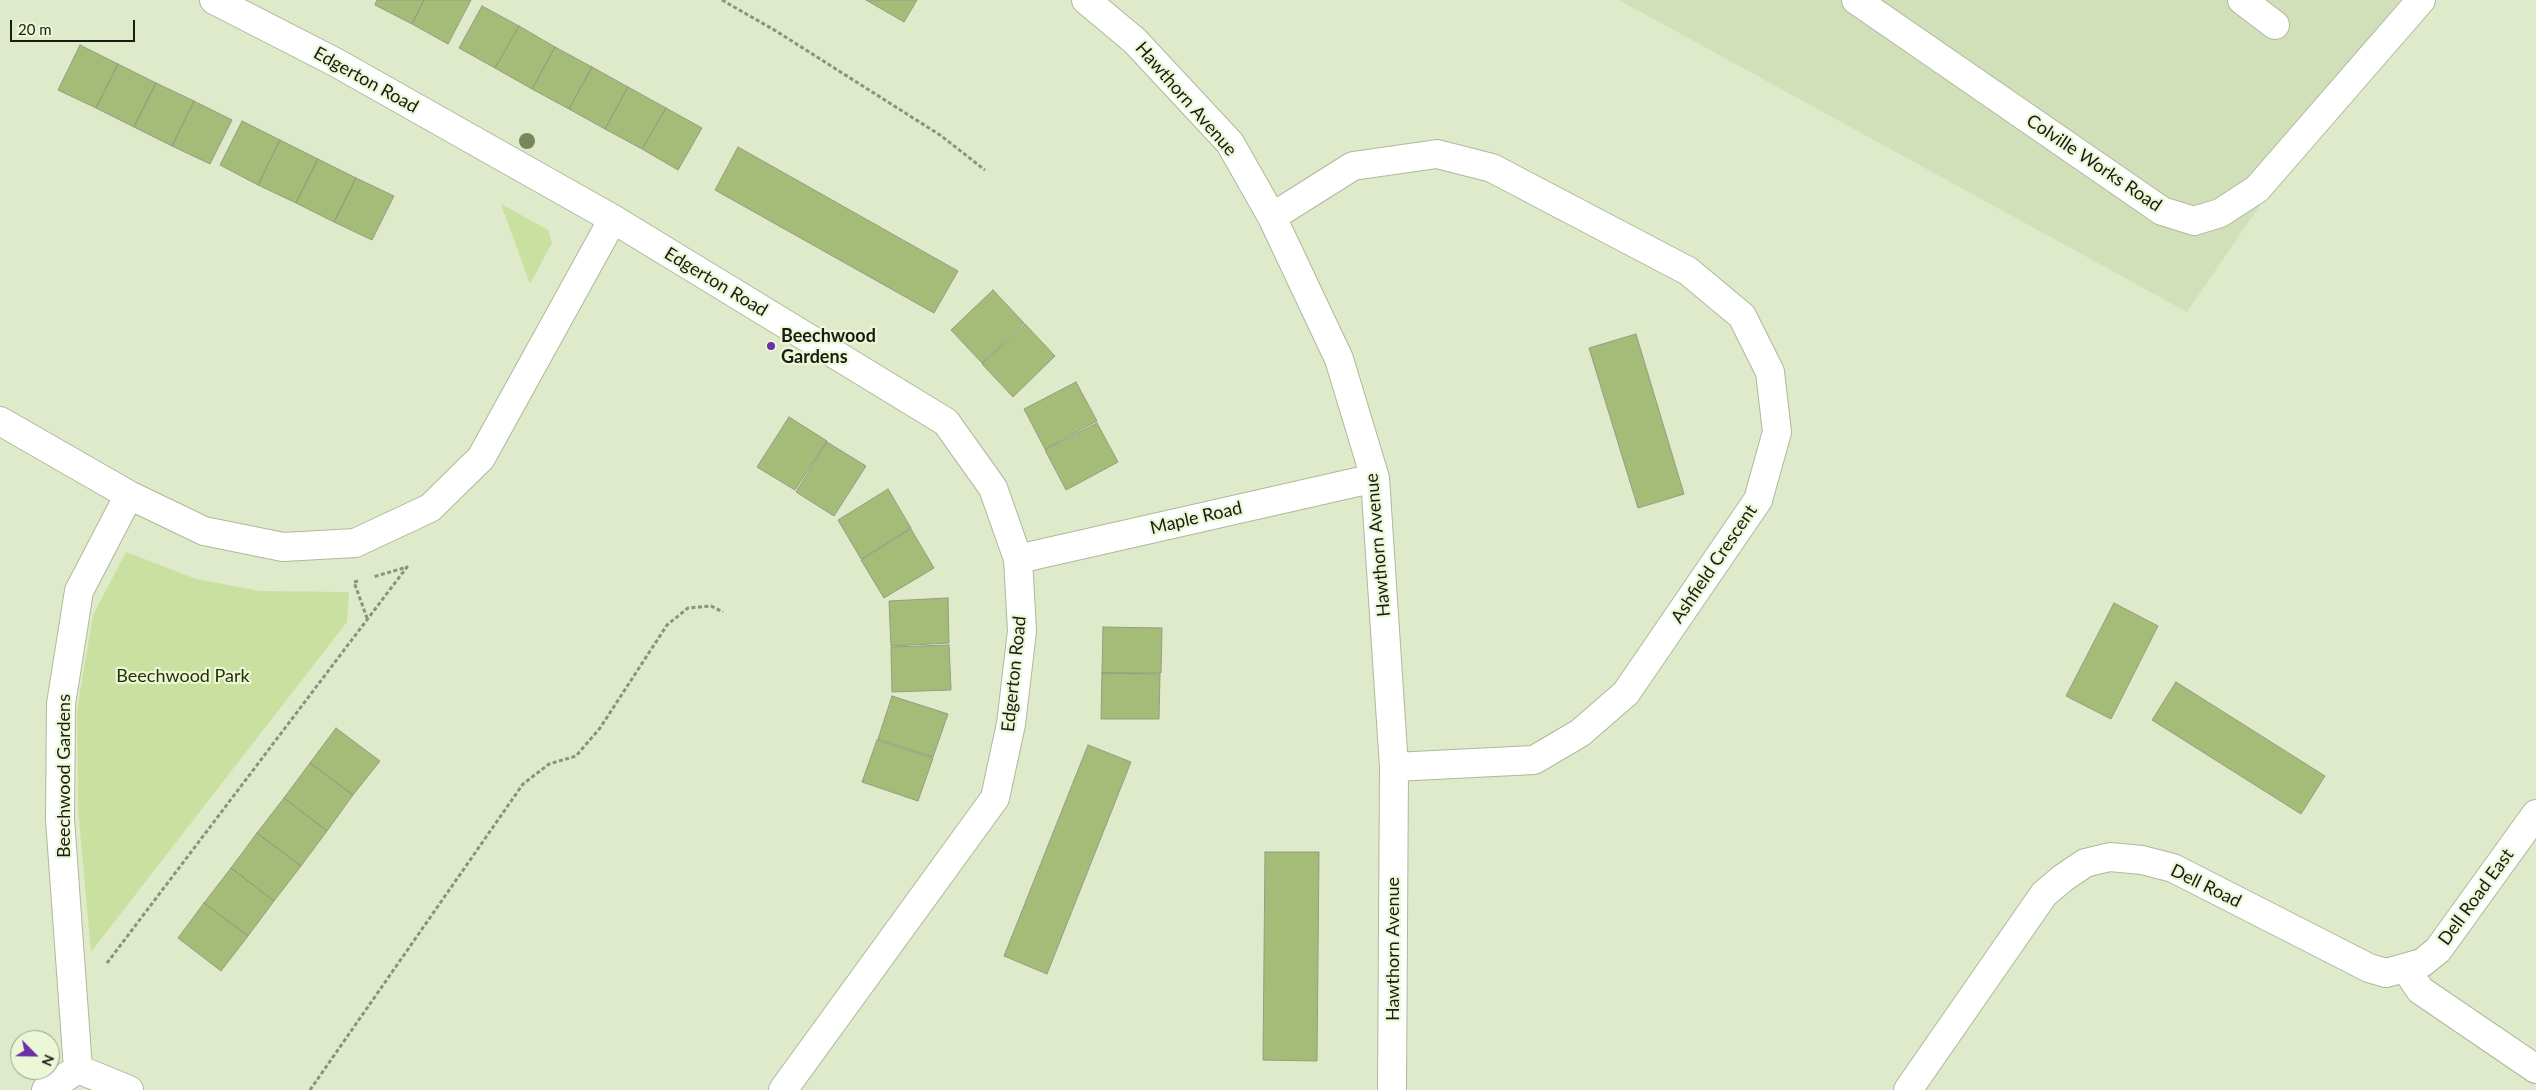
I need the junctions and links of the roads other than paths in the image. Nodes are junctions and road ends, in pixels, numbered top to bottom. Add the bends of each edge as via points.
1 (214, 0) edge
2 (1086, 0) edge
3 (1856, 0) edge
4 (2242, 0) edge
5 (2421, 0) edge
6 (2275, 25) dead end
7 (1272, 217) junction
8 (613, 219) junction
9 (0, 421) edge
10 (1375, 478) junction
11 (129, 495) junction
12 (1018, 559) junction
13 (1394, 767) junction
14 (2536, 814) edge
15 (2406, 969) junction
16 (2536, 1069) edge
17 (78, 1070) junction
18 (46, 1090) edge
19 (129, 1090) edge
20 (783, 1090) edge
21 (1392, 1090) edge
22 (1908, 1090) edge

1 - 8 street, Edgerton Road via 335,62
2 - 7 street, Hawthorn Avenue via 1135,41 1230,143
3 - 5 street, Colville Works Road via 2162,212 2194,220 2220,214 2257,189
4 - 6 street
7 - 10 street, Hawthorn Avenue via 1339,359
7 - 13 street, Ashfield Crescent via 1353,166 1437,154 1492,168 1688,271 1742,316 1770,372 1777,432 1758,500 1626,692 1580,733 1534,760
8 - 11 street via 480,458 430,508 355,543 283,547 204,531
8 - 12 street, Edgerton Road via 946,422 993,488
9 - 11 street
10 - 12 street, Maple Road
10 - 13 street, Hawthorn Avenue
11 - 17 street, Beechwood Gardens via 78,591 61,704 60,820
12 - 20 street, Edgerton Road via 1022,631 1011,724 995,798
13 - 21 street, Hawthorn Avenue
14 - 15 street, Dell Road East via 2438,950 2422,963
15 - 16 street via 2420,990
15 - 22 street, Dell Road via 2386,973 2369,968 2173,868 2142,860 2110,857 2085,864 2044,894
17 - 18 street
17 - 19 street

